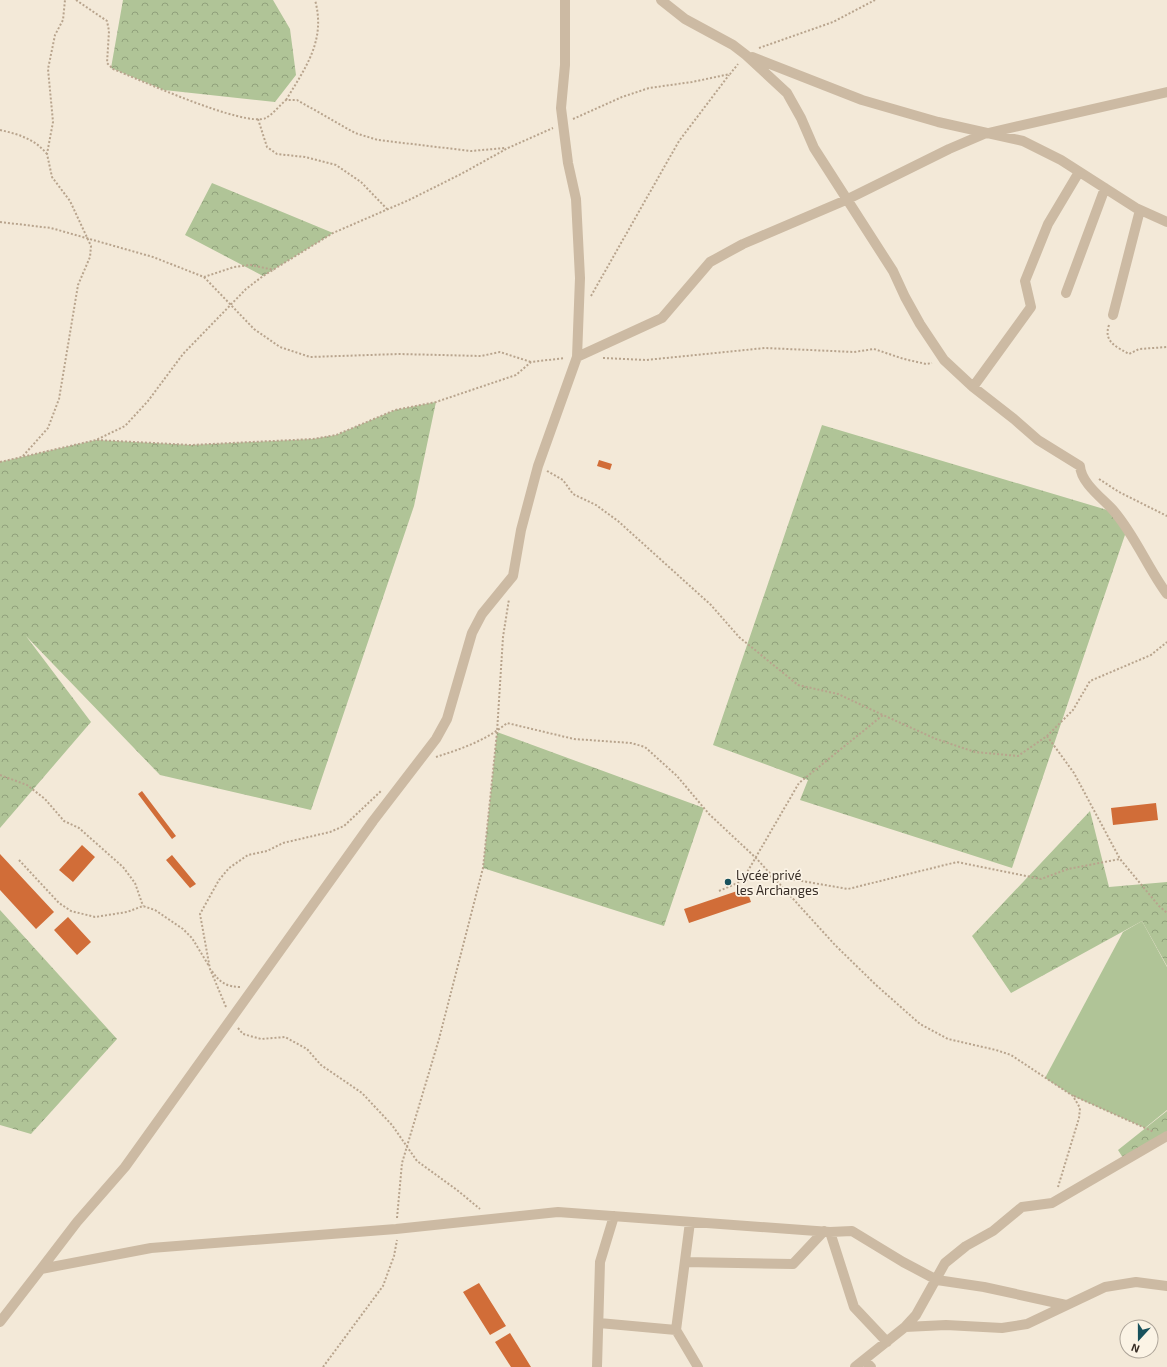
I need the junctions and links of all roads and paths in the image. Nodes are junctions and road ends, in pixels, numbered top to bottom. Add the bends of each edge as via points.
1 (65, 0) edge
2 (76, 0) edge
3 (315, 0) edge
4 (565, 0) edge
5 (661, 0) edge
6 (875, 0) edge
7 (746, 55) junction
8 (730, 74) junction
9 (1167, 92) edge
10 (286, 100) junction
11 (258, 119) junction
12 (562, 124) junction
13 (0, 130) edge
14 (984, 134) junction
15 (508, 148) junction
16 (47, 154) junction
17 (1078, 172) junction
18 (1105, 188) junction
19 (846, 200) junction
20 (388, 209) junction
21 (1140, 210) junction
22 (0, 222) edge
23 (1167, 222) edge
24 (89, 239) junction
25 (274, 270) junction
26 (204, 277) junction
27 (1066, 293) dead end
28 (591, 298) dead end
29 (231, 304) junction
30 (1113, 315) joint
31 (1167, 347) edge
32 (577, 357) junction
33 (600, 358) dead end
34 (944, 360) junction
35 (532, 362) junction
36 (973, 387) junction
37 (96, 440) junction
38 (22, 457) junction
39 (0, 462) edge
40 (538, 466) junction
41 (1080, 466) junction
42 (1167, 516) edge
43 (512, 576) junction
44 (1167, 594) edge
45 (1167, 642) edge
46 (883, 715) junction
47 (497, 732) junction
48 (1047, 736) junction
49 (435, 757) dead end
50 (0, 775) edge
51 (387, 786) dead end
52 (756, 858) junction
53 (1120, 859) junction
54 (19, 860) dead end
55 (773, 876) junction
56 (742, 880) junction
57 (719, 891) dead end
58 (143, 906) junction
59 (1167, 913) edge
60 (210, 969) junction
61 (256, 985) junction
62 (231, 1020) junction
63 (1073, 1096) junction
64 (1166, 1136) edge
65 (407, 1145) junction
66 (1052, 1203) junction
67 (614, 1216) junction
68 (491, 1219) junction
69 (690, 1222) junction
70 (396, 1229) junction
71 (827, 1231) junction
72 (685, 1262) junction
73 (41, 1269) junction
74 (937, 1280) junction
75 (1167, 1286) edge
76 (1066, 1306) junction
77 (0, 1322) edge
78 (599, 1323) junction
79 (905, 1327) junction
80 (676, 1330) junction
81 (887, 1342) junction
82 (867, 1364) edge
83 (323, 1367) edge
84 (597, 1367) edge
85 (698, 1367) edge
86 (855, 1367) edge

1 - 16 path via 63,20 55,35 48,69 53,122
2 - 11 path via 107,21 107,63 113,69 229,114
3 - 10 path via 319,13 315,48
4 - 12 street
5 - 7 street via 685,19 733,45
6 - 7 path via 833,22
7 - 8 path
7 - 14 street via 862,100
7 - 19 street via 787,93 814,148
8 - 12 path via 649,88 622,97
8 - 28 path via 679,141
9 - 14 street
10 - 11 path via 266,118
10 - 15 path via 297,100 355,133 378,140 472,151
11 - 20 path via 267,147 277,154 305,157 336,165 361,182
12 - 15 path
12 - 32 street via 576,199 580,278
13 - 16 path via 31,140 41,146
14 - 17 street via 1023,141 1061,160
14 - 19 street
15 - 20 path
16 - 24 path via 52,177 70,201
17 - 18 street
17 - 36 street via 1048,224 1025,281 1031,307
18 - 21 street
18 - 27 street
19 - 32 street via 743,244 710,262 662,318
19 - 34 street via 893,271 920,324
20 - 25 path via 333,232
21 - 23 street
21 - 30 street
22 - 24 path via 51,228
24 - 26 path via 153,257
24 - 38 path via 90,256 78,285 59,399 48,428
25 - 26 path via 250,265 234,267
25 - 29 path via 246,289
26 - 29 path
29 - 35 path via 254,329 280,346 310,357 399,354 481,356 500,352
29 - 37 path via 183,354 148,401 125,426
30 - 31 path via 1106,332 1110,342 1129,354 1139,349
32 - 35 path
32 - 40 street
33 - 34 path via 646,360 765,348 854,352 874,349 926,364
34 - 36 street
35 - 37 path via 516,375 436,402 395,410 336,435 314,439 191,445
36 - 41 street via 1038,440
37 - 38 path
38 - 39 path
40 - 43 street
40 - 46 path via 564,480 573,494 596,505 618,521 711,605 739,637 798,684 838,694
41 - 42 path via 1119,492
41 - 44 street via 1083,477 1127,529
43 - 47 path via 503,637
43 - 61 street via 482,614 472,633 447,720 436,739 373,821
45 - 48 path via 1151,655 1090,681 1073,710
46 - 48 path via 936,739 975,752 1018,756
46 - 52 path via 800,783
47 - 49 path
47 - 52 path via 507,723 574,739 631,743 645,747 677,776 709,814
47 - 65 path via 483,868 439,1039
48 - 53 path via 1074,773
50 - 58 path via 27,785 45,799 64,822 79,828 112,857 135,883
51 - 60 path via 344,826 330,832 283,843 248,856 229,868 219,880 200,914
52 - 55 path
52 - 56 path
53 - 55 path via 1068,869 1041,879 958,862 848,889
53 - 59 path
54 - 58 path via 59,903 71,911 95,917 127,912
55 - 56 path
55 - 63 path via 835,945 920,1024 948,1039 1011,1055
56 - 57 path
58 - 60 path via 155,910 183,929 192,938
60 - 61 path via 218,980 230,987
60 - 62 path
61 - 62 street
62 - 65 path via 243,1034 266,1040 285,1037 307,1049 321,1065 362,1093
62 - 73 street via 125,1167 77,1222
63 - 64 path
63 - 66 path via 1080,1108 1079,1118
64 - 66 street
65 - 68 path via 417,1161
65 - 70 path via 402,1163
66 - 74 street via 1022,1207 993,1231 966,1246 945,1263
67 - 68 street via 558,1212
67 - 69 street
67 - 78 street via 600,1262
68 - 70 street
69 - 71 street
69 - 72 street
70 - 73 street via 151,1248
70 - 83 path via 398,1238 394,1256 383,1286
71 - 72 street via 793,1264
71 - 74 street via 852,1232
71 - 81 street via 854,1307
72 - 80 street
73 - 77 street
74 - 76 street via 984,1286
74 - 79 street via 916,1315
75 - 76 street via 1136,1282 1105,1287
76 - 79 street via 1027,1324 1002,1328 946,1325
78 - 80 street
78 - 84 street
79 - 81 street
80 - 85 street
81 - 82 street
82 - 86 street

